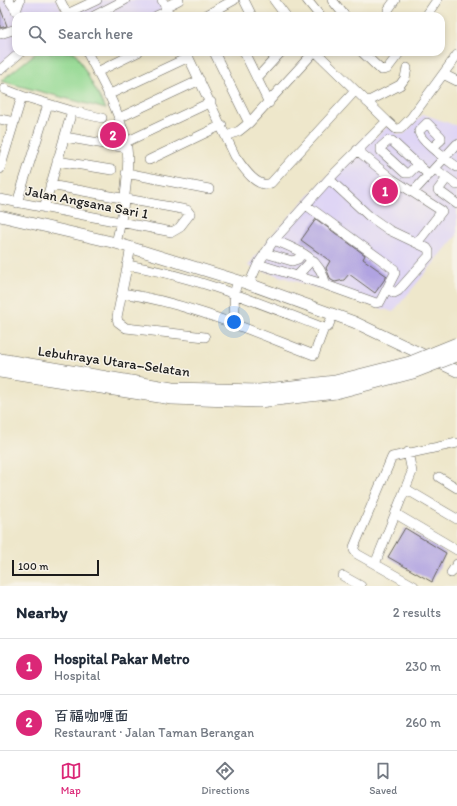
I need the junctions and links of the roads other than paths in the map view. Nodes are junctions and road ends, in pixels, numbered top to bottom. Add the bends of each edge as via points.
1 (9, 0) edge
2 (20, 0) edge
3 (60, 0) edge
4 (97, 0) edge
5 (125, 0) edge
6 (179, 0) edge
7 (234, 0) edge
8 (244, 0) edge
9 (274, 0) edge
10 (307, 0) edge
11 (332, 0) edge
12 (395, 0) edge
13 (437, 0) edge
14 (166, 9) edge
15 (388, 10) dead end
16 (17, 12) edge
17 (18, 12) edge
18 (66, 12) edge
19 (73, 12) edge
20 (102, 12) edge
21 (223, 12) edge
22 (250, 12) edge
23 (283, 12) edge
24 (317, 12) edge
25 (342, 12) edge
26 (429, 12) edge
27 (12, 30) edge
28 (0, 34) edge
29 (457, 55) edge
30 (16, 56) edge
31 (88, 56) edge
32 (130, 56) edge
33 (184, 56) edge
34 (189, 56) edge
35 (216, 56) edge
36 (246, 56) edge
37 (273, 56) edge
38 (311, 56) edge
39 (319, 56) edge
40 (366, 56) edge
41 (397, 56) edge
42 (407, 68) dead end
43 (0, 70) edge
44 (97, 72) junction
45 (443, 74) junction
46 (257, 78) junction
47 (200, 80) junction
48 (457, 81) edge
49 (4, 89) dead end
50 (355, 91) junction
51 (22, 96) junction
52 (108, 96) junction
53 (211, 102) junction
54 (367, 102) junction
55 (268, 103) junction
56 (48, 104) junction
57 (72, 111) junction
58 (102, 118) dead end
59 (119, 118) junction
60 (0, 119) edge
61 (387, 121) junction
62 (14, 122) junction
63 (250, 123) junction
64 (222, 125) junction
65 (227, 136) junction
66 (65, 137) junction
67 (457, 144) edge
68 (126, 145) junction
69 (3, 147) edge
70 (432, 148) dead end
71 (357, 150) junction
72 (445, 158) junction
73 (149, 160) dead end
74 (57, 161) junction
75 (418, 164) dead end
76 (457, 167) edge
77 (0, 169) edge
78 (112, 170) dead end
79 (432, 172) junction
80 (126, 173) junction
81 (447, 178) junction
82 (329, 179) junction
83 (50, 185) junction
84 (457, 185) edge
85 (209, 189) dead end
86 (413, 192) junction
87 (123, 198) junction
88 (0, 199) edge
89 (17, 203) junction
90 (457, 204) edge
91 (306, 205) junction
92 (44, 208) junction
93 (0, 216) edge
94 (121, 222) junction
95 (274, 240) junction
96 (116, 243) junction
97 (417, 243) junction
98 (131, 247) junction
99 (265, 253) junction
100 (302, 253) junction
101 (312, 260) junction
102 (258, 264) junction
103 (127, 265) junction
104 (297, 276) junction
105 (238, 280) junction
106 (249, 284) junction
107 (326, 285) junction
108 (388, 288) junction
109 (122, 293) junction
110 (234, 294) junction
111 (333, 314) junction
112 (235, 324) junction
113 (324, 328) junction
114 (205, 337) dead end
115 (457, 344) edge
116 (457, 355) edge
117 (0, 360) edge
118 (0, 371) edge
119 (457, 371) edge
120 (335, 387) junction
121 (457, 443) edge
122 (404, 453) junction
123 (439, 477) dead end
124 (457, 488) edge
125 (406, 489) junction
126 (396, 514) junction
127 (457, 519) edge
128 (457, 550) edge
129 (376, 564) junction
130 (457, 564) edge
131 (452, 573) dead end
132 (343, 576) dead end
133 (361, 586) edge
134 (414, 586) edge

1 - 16 street
2 - 17 street
3 - 18 street
4 - 19 street
5 - 20 street
6 - 14 street
7 - 21 street
8 - 22 street
9 - 23 street
10 - 24 street
11 - 25 street
12 - 15 street
13 - 26 street
27 - 28 street
29 - 45 street
30 - 43 street
31 - 44 street
32 - 44 street
33 - 52 street
34 - 47 street
35 - 63 street
36 - 46 street
37 - 46 street
38 - 55 street
39 - 50 street
40 - 41 street via 384,70
42 - 54 street via 404,82
44 - 52 street
45 - 48 street
45 - 61 street via 404,127 396,129
46 - 55 street
47 - 53 street
47 - 59 street
49 - 51 street
50 - 54 street
50 - 65 street via 267,185 245,170 235,156
51 - 56 street
51 - 62 street
52 - 59 street
53 - 64 street
53 - 68 street
54 - 61 street
55 - 63 street
56 - 57 street
56 - 89 street
57 - 58 street
57 - 66 street
59 - 68 street
60 - 62 street
61 - 71 street
62 - 69 street
63 - 65 street
64 - 65 street
64 - 73 street
66 - 68 street
66 - 74 street
67 - 72 street
68 - 80 street
69 - 77 street
70 - 72 street
71 - 82 street
71 - 86 street via 392,179
72 - 76 street
72 - 79 street
74 - 78 street
74 - 83 street
75 - 79 street
79 - 81 street
79 - 86 street
80 - 85 street
80 - 87 street
81 - 84 street
81 - 90 street via 438,190
82 - 91 street
82 - 97 street via 369,216 389,230
83 - 87 street
83 - 92 street
86 - 97 street via 442,211
87 - 94 street
87 - 94 street, Jalan Angsana Sari 1 via 189,211 190,214 174,232
88 - 89 street, Jalan Angsana Sari 1
89 - 92 street, Jalan Angsana Sari 1
91 - 95 street
91 - 108 street via 394,269 396,273
92 - 94 street, Jalan Angsana Sari 1
93 - 96 main road
94 - 96 street
95 - 99 street
95 - 100 street
96 - 98 main road
97 - 108 street via 427,248 429,256 398,292 394,293
98 - 103 street
98 - 105 main road
99 - 100 street via 292,261 298,259
99 - 102 street
100 - 101 street
101 - 104 street
101 - 107 street via 322,270
102 - 104 street
102 - 106 street
103 - 109 street
103 - 110 street via 161,270
104 - 107 street
105 - 106 main road
105 - 110 street
106 - 111 main road
107 - 108 street via 376,303 380,302
109 - 112 street via 166,301
109 - 114 street via 117,317 118,322 126,328
110 - 112 street
110 - 113 street
111 - 113 street via 328,327
111 - 119 main road
112 - 113 street via 314,355
115 - 120 highway, Lebuhraya Utara–Selatan, bridge via 410,363
116 - 120 highway, Lebuhraya Utara–Selatan, bridge via 413,372
117 - 120 highway, Lebuhraya Utara–Selatan via 172,388 259,391
118 - 120 highway, Lebuhraya Utara–Selatan via 172,398 259,401
121 - 122 street
122 - 125 street via 412,472
122 - 129 street via 390,460 354,547 357,554
123 - 124 street
125 - 126 street
125 - 127 street
126 - 128 street
126 - 129 street
129 - 134 street
130 - 131 street
132 - 133 street

